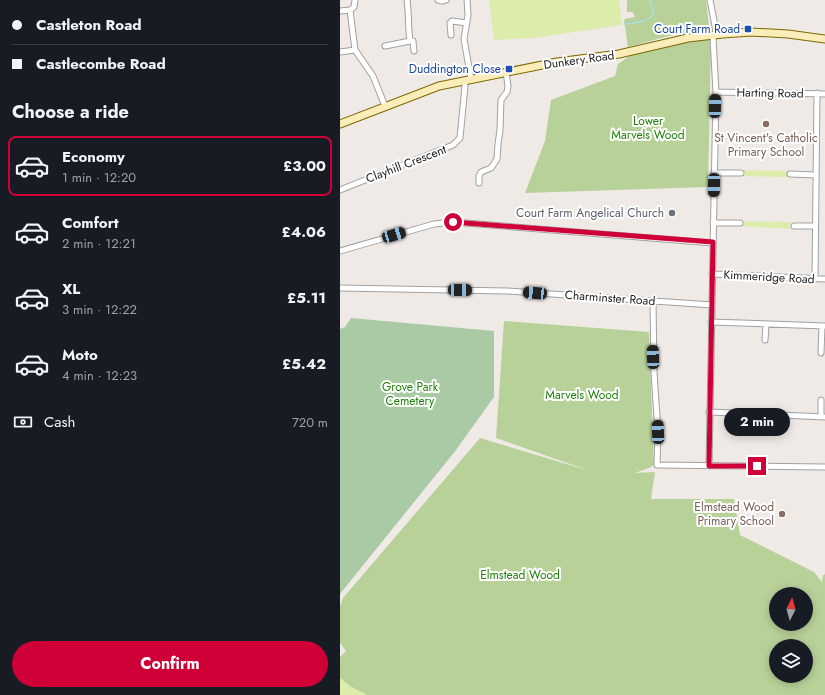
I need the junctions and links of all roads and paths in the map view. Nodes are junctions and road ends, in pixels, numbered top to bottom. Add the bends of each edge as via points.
1 (355, 0) edge
2 (408, 0) edge
3 (438, 0) edge
4 (446, 0) edge
5 (467, 0) edge
6 (710, 0) edge
7 (350, 10) junction
8 (340, 11) edge
9 (467, 22) junction
10 (715, 34) junction
11 (451, 35) dead end
12 (825, 39) edge
13 (413, 41) junction
14 (385, 46) dead end
15 (355, 50) junction
16 (414, 51) dead end
17 (340, 52) edge
18 (506, 72) junction
19 (468, 80) junction
20 (716, 92) junction
21 (817, 94) junction
22 (825, 94) edge
23 (385, 106) junction
24 (340, 124) edge
25 (714, 173) junction
26 (741, 173) dead end
27 (790, 174) dead end
28 (816, 175) junction
29 (479, 183) dead end
30 (340, 190) edge
31 (713, 223) junction
32 (740, 223) dead end
33 (794, 226) dead end
34 (815, 226) junction
35 (713, 242) junction
36 (340, 251) edge
37 (712, 274) junction
38 (815, 279) junction
39 (825, 279) edge
40 (340, 288) edge
41 (653, 301) junction
42 (712, 305) junction
43 (711, 322) junction
44 (766, 324) junction
45 (823, 326) edge
46 (765, 340) dead end
47 (821, 353) dead end
48 (821, 400) dead end
49 (710, 412) junction
50 (823, 417) edge
51 (709, 466) junction
52 (825, 467) edge

1 - 7 street via 354,7
2 - 13 street via 408,29
3 - 4 street
5 - 9 street, Clayhill Crescent
6 - 10 street
7 - 8 street
7 - 15 street
9 - 11 street via 452,21
9 - 19 street, Clayhill Crescent via 464,39
10 - 12 street, Dunkery Road via 766,33
10 - 18 street, Dunkery Road via 619,54
10 - 20 street via 713,38
13 - 14 street
13 - 16 street
15 - 17 street
15 - 23 street via 373,76
18 - 19 street, Dunkery Road
18 - 29 street via 508,86 501,103 497,159 491,168 481,172
19 - 23 street, Dunkery Road via 439,86
19 - 30 street, Clayhill Crescent via 465,86 460,138 453,145
20 - 21 street, Harting Road
20 - 25 street
21 - 22 street, Harting Road
21 - 28 street
23 - 24 street, Dunkery Road
25 - 26 street
25 - 31 street
27 - 28 street
28 - 34 street
31 - 32 street
31 - 35 street
33 - 34 street
34 - 38 street
35 - 36 street via 453,222 434,224
35 - 37 street
37 - 38 street, Kimmeridge Road
37 - 42 street
38 - 39 street, Kimmeridge Road
40 - 41 street, Charminster Road via 507,291
41 - 42 street, Charminster Road
41 - 51 street via 657,465
42 - 43 street
43 - 44 street
43 - 49 street
44 - 45 street
44 - 46 street
45 - 47 street
48 - 50 street
49 - 50 street
49 - 51 street
51 - 52 street

